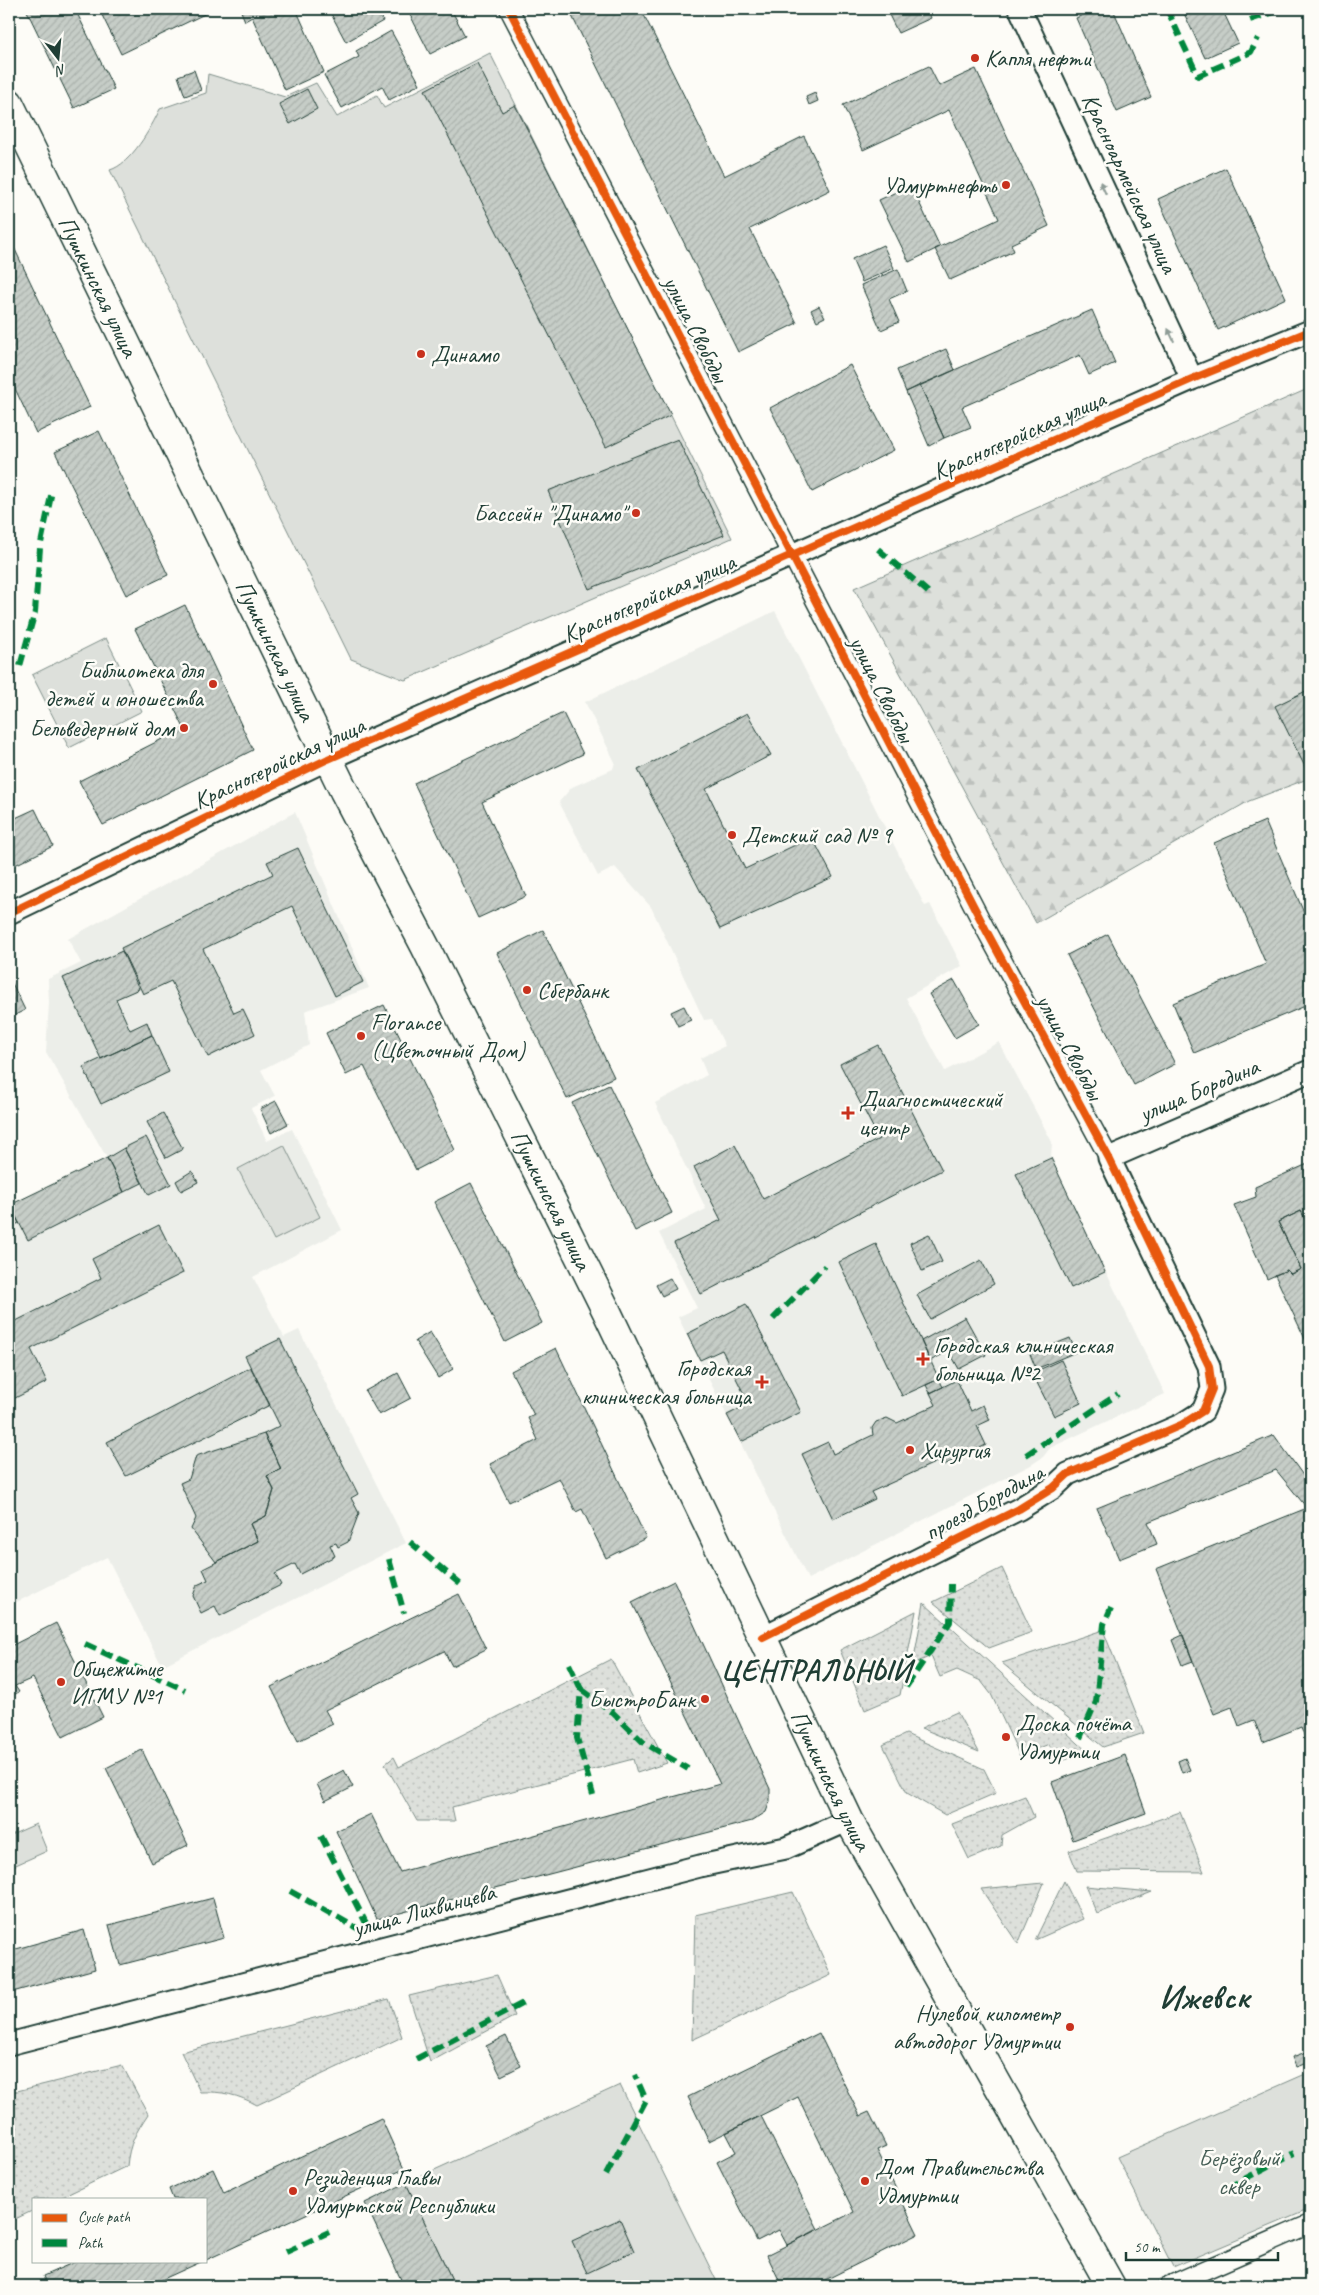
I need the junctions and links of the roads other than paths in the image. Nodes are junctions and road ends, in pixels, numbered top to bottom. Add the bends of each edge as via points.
1 (509, 9) edge
2 (1020, 9) edge
3 (9, 103) edge
4 (1310, 331) edge
5 (1192, 379) junction
6 (792, 555) junction
7 (328, 759) junction
8 (9, 913) edge
9 (1310, 1071) edge
10 (1109, 1158) junction
11 (1212, 1390) joint
12 (763, 1637) junction
13 (849, 1820) junction
14 (9, 2044) edge
15 (1310, 2224) edge
16 (1111, 2286) edge
17 (1168, 2286) edge

1 - 6 street, улица Свободы
5 -> 2 street, Красноармейская улица
3 - 7 main road, Пушкинская улица
4 - 5 street, Красногеройская улица
5 - 6 street, Красногеройская улица
6 - 7 street, Красногеройская улица
6 - 10 street, улица Свободы via 982,924
7 - 8 street, Красногеройская улица
7 - 12 main road, Пушкинская улица via 606,1310
9 - 10 street, улица Бородина
10 - 11 street, улица Свободы via 1209,1366
11 - 12 street, проезд Бородина via 1203,1411 1181,1426 1068,1474 1053,1488 1019,1509
12 - 13 main road, Пушкинская улица
13 - 14 street, улица Лихвинцева via 786,1848 700,1866
13 - 16 main road, Пушкинская улица
15 - 17 street

